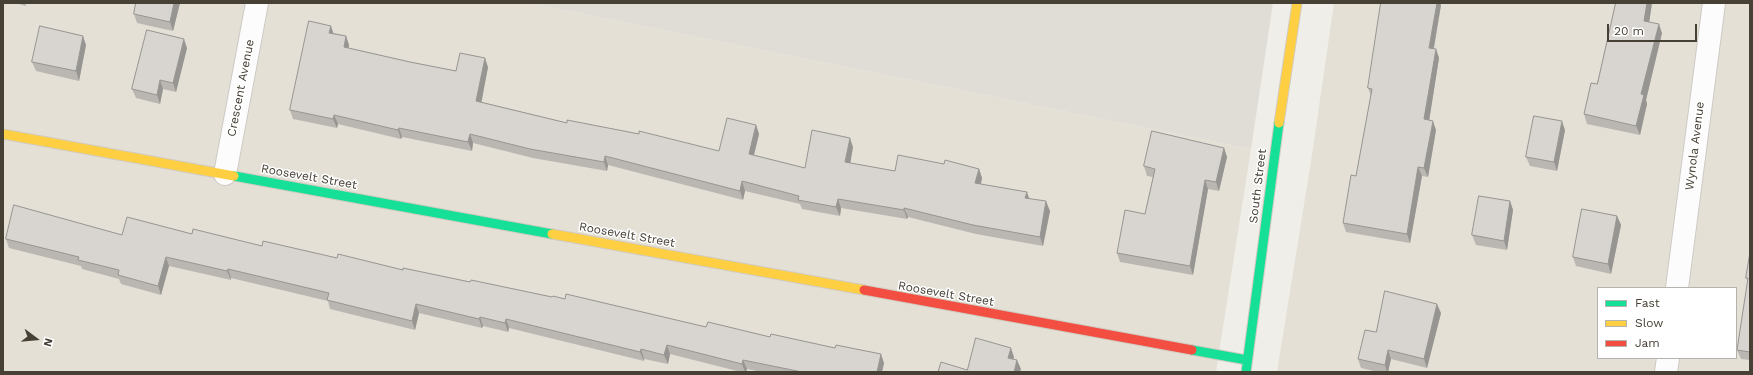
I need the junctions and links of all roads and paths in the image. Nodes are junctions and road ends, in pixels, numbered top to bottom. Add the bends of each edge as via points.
1 (257, 3) edge
2 (1297, 3) edge
3 (1714, 3) edge
4 (3, 134) edge
5 (225, 174) junction
6 (1677, 287) edge
7 (1668, 359) edge
8 (1247, 360) junction
9 (1246, 372) edge
10 (1666, 372) edge

1 - 5 street, Crescent Avenue
2 - 8 street, South Street
3 - 6 street, Wynola Avenue
4 - 5 street, Roosevelt Street
5 - 8 street, Roosevelt Street
7 - 10 street
8 - 9 street, South Street

